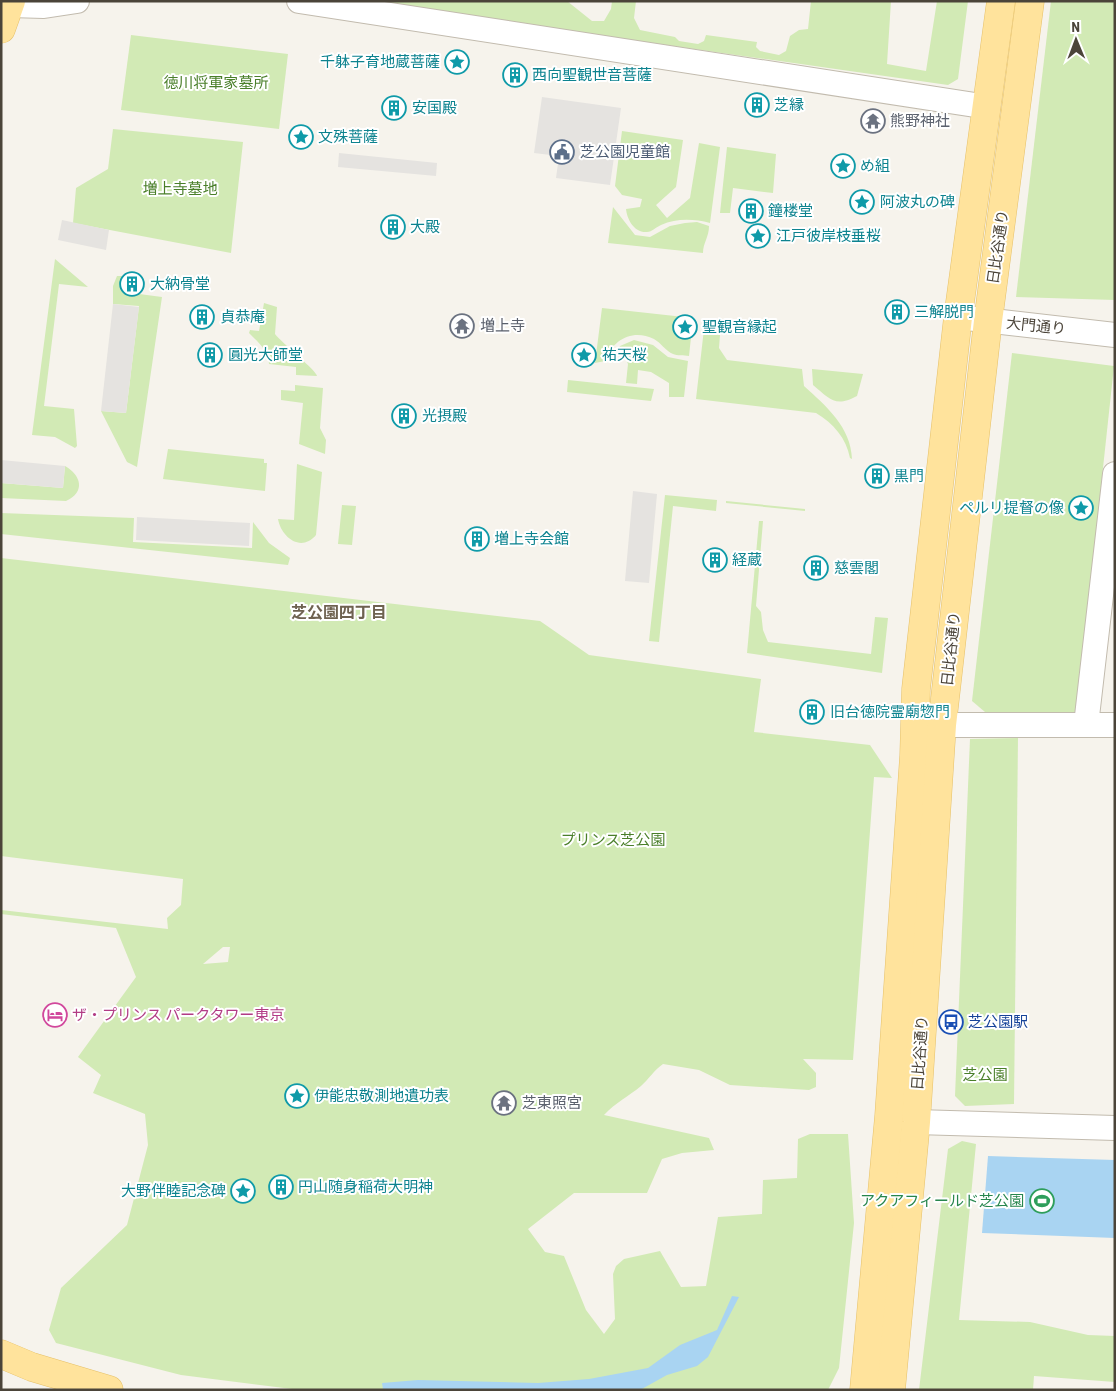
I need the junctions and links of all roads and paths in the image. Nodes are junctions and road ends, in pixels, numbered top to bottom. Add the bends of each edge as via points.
1 (77, 1) edge
2 (299, 1) edge
3 (1001, 1) edge
4 (1030, 1) edge
5 (8, 12) edge
6 (988, 107) junction
7 (958, 317) junction
8 (988, 321) junction
9 (1115, 335) edge
10 (1115, 474) edge
11 (942, 725) junction
12 (1086, 725) junction
13 (1115, 725) edge
14 (916, 1122) junction
15 (1115, 1128) edge
16 (1, 1354) edge
17 (109, 1390) edge
18 (864, 1390) edge
19 (891, 1390) edge

1 - 5 street
2 - 6 street
3 - 6 main road, 日比谷通り
4 - 8 main road, 日比谷通り
6 - 7 main road, 日比谷通り
7 - 8 street, 大門通り
7 - 18 main road, 日比谷通り via 916,689 890,1106
8 - 9 street, 大門通り
8 - 11 main road, 日比谷通り
10 - 12 street
11 - 12 street
11 - 14 main road, 日比谷通り
12 - 13 street
14 - 15 street
14 - 19 main road, 日比谷通り
16 - 17 main road

